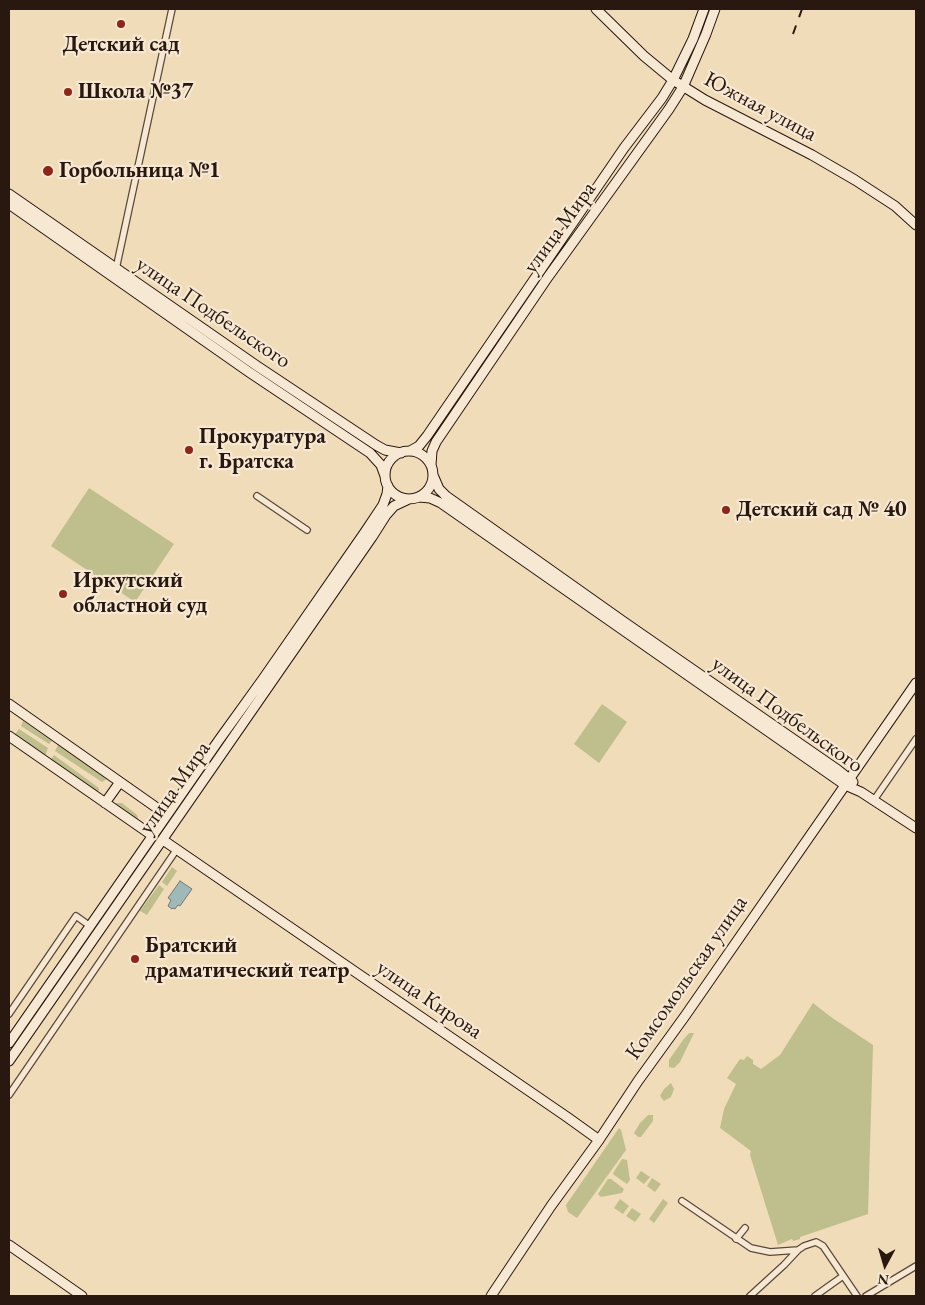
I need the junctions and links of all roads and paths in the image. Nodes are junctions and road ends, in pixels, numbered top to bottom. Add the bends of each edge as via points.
1 (172, 9) edge
2 (596, 9) edge
3 (704, 9) edge
4 (715, 9) edge
5 (673, 80) junction
6 (684, 87) junction
7 (9, 194) edge
8 (9, 204) edge
9 (916, 225) edge
10 (116, 269) junction
11 (160, 304) junction
12 (405, 452) junction
13 (431, 465) junction
14 (385, 476) junction
15 (433, 476) junction
16 (388, 486) junction
17 (257, 496) dead end
18 (419, 497) junction
19 (409, 499) junction
20 (307, 530) dead end
21 (369, 535) junction
22 (916, 683) edge
23 (9, 704) edge
24 (768, 726) junction
25 (9, 736) edge
26 (916, 739) edge
27 (219, 740) junction
28 (227, 746) junction
29 (120, 782) junction
30 (848, 782) junction
31 (874, 800) junction
32 (105, 803) junction
33 (167, 815) junction
34 (916, 828) edge
35 (153, 836) junction
36 (163, 840) junction
37 (177, 849) junction
38 (127, 873) junction
39 (135, 878) junction
40 (90, 926) junction
41 (9, 1014) edge
42 (9, 1043) edge
43 (9, 1061) edge
44 (9, 1095) edge
45 (599, 1140) junction
46 (682, 1201) dead end
47 (745, 1228) dead end
48 (736, 1239) junction
49 (9, 1245) edge
50 (798, 1250) junction
51 (916, 1266) edge
52 (843, 1276) junction
53 (82, 1296) edge
54 (491, 1296) edge
55 (750, 1296) edge
56 (815, 1296) edge
57 (857, 1296) edge
58 (866, 1296) edge

1 - 10 street
2 - 5 main road, Южная улица
3 - 5 main road, улица Мира
4 - 6 main road, улица Мира
5 - 6 main road, Южная улица
5 - 12 main road, улица Мира via 427,436 419,446
6 - 9 main road, Южная улица via 855,180 895,206
6 - 13 main road, улица Мира via 445,428 433,446
7 - 10 main road, улица Подбельского
8 - 11 main road, улица Подбельского
10 - 11 main road, улица Подбельского
11 - 12 main road, улица Подбельского via 376,446
11 - 14 main road, улица Подбельского via 249,372 370,453 382,465
12 - 13 main road via 420,454
12 - 14 main road via 389,462
13 - 15 main road
14 - 16 main road
15 - 18 main road via 428,490
15 - 24 main road, улица Подбельского via 446,496
16 - 19 main road via 399,497
16 - 21 main road via 384,505
17 - 20 street
18 - 19 main road
18 - 24 main road, улица Подбельского via 441,502
19 - 21 main road via 390,509
21 - 27 main road, улица Мира
21 - 28 main road, улица Мира
22 - 30 main road, Комсомольская улица
23 - 29 main road
24 - 30 main road, улица Подбельского
25 - 32 main road
26 - 31 street
27 - 28 main road
27 - 33 main road, улица Мира
28 - 36 main road, улица Мира
29 - 32 main road
29 - 33 main road
30 - 31 main road, улица Подбельского
30 - 45 main road, Комсомольская улица
31 - 34 main road, улица Подбельского
32 - 35 main road
33 - 35 main road, улица Мира
35 - 38 main road, улица Мира
36 - 37 main road, улица Кирова
36 - 39 main road, улица Мира
37 - 44 street
37 - 45 main road, улица Кирова
38 - 39 main road
38 - 40 main road, улица Мира
39 - 43 main road, улица Мира
40 - 41 street via 76,916
40 - 42 main road, улица Мира
45 - 54 main road, Комсомольская улица
46 - 48 street
47 - 48 street
48 - 50 street via 750,1248 770,1252
49 - 53 main road
50 - 52 street via 816,1242 823,1246
50 - 55 street
51 - 58 street
52 - 56 street
52 - 57 street

